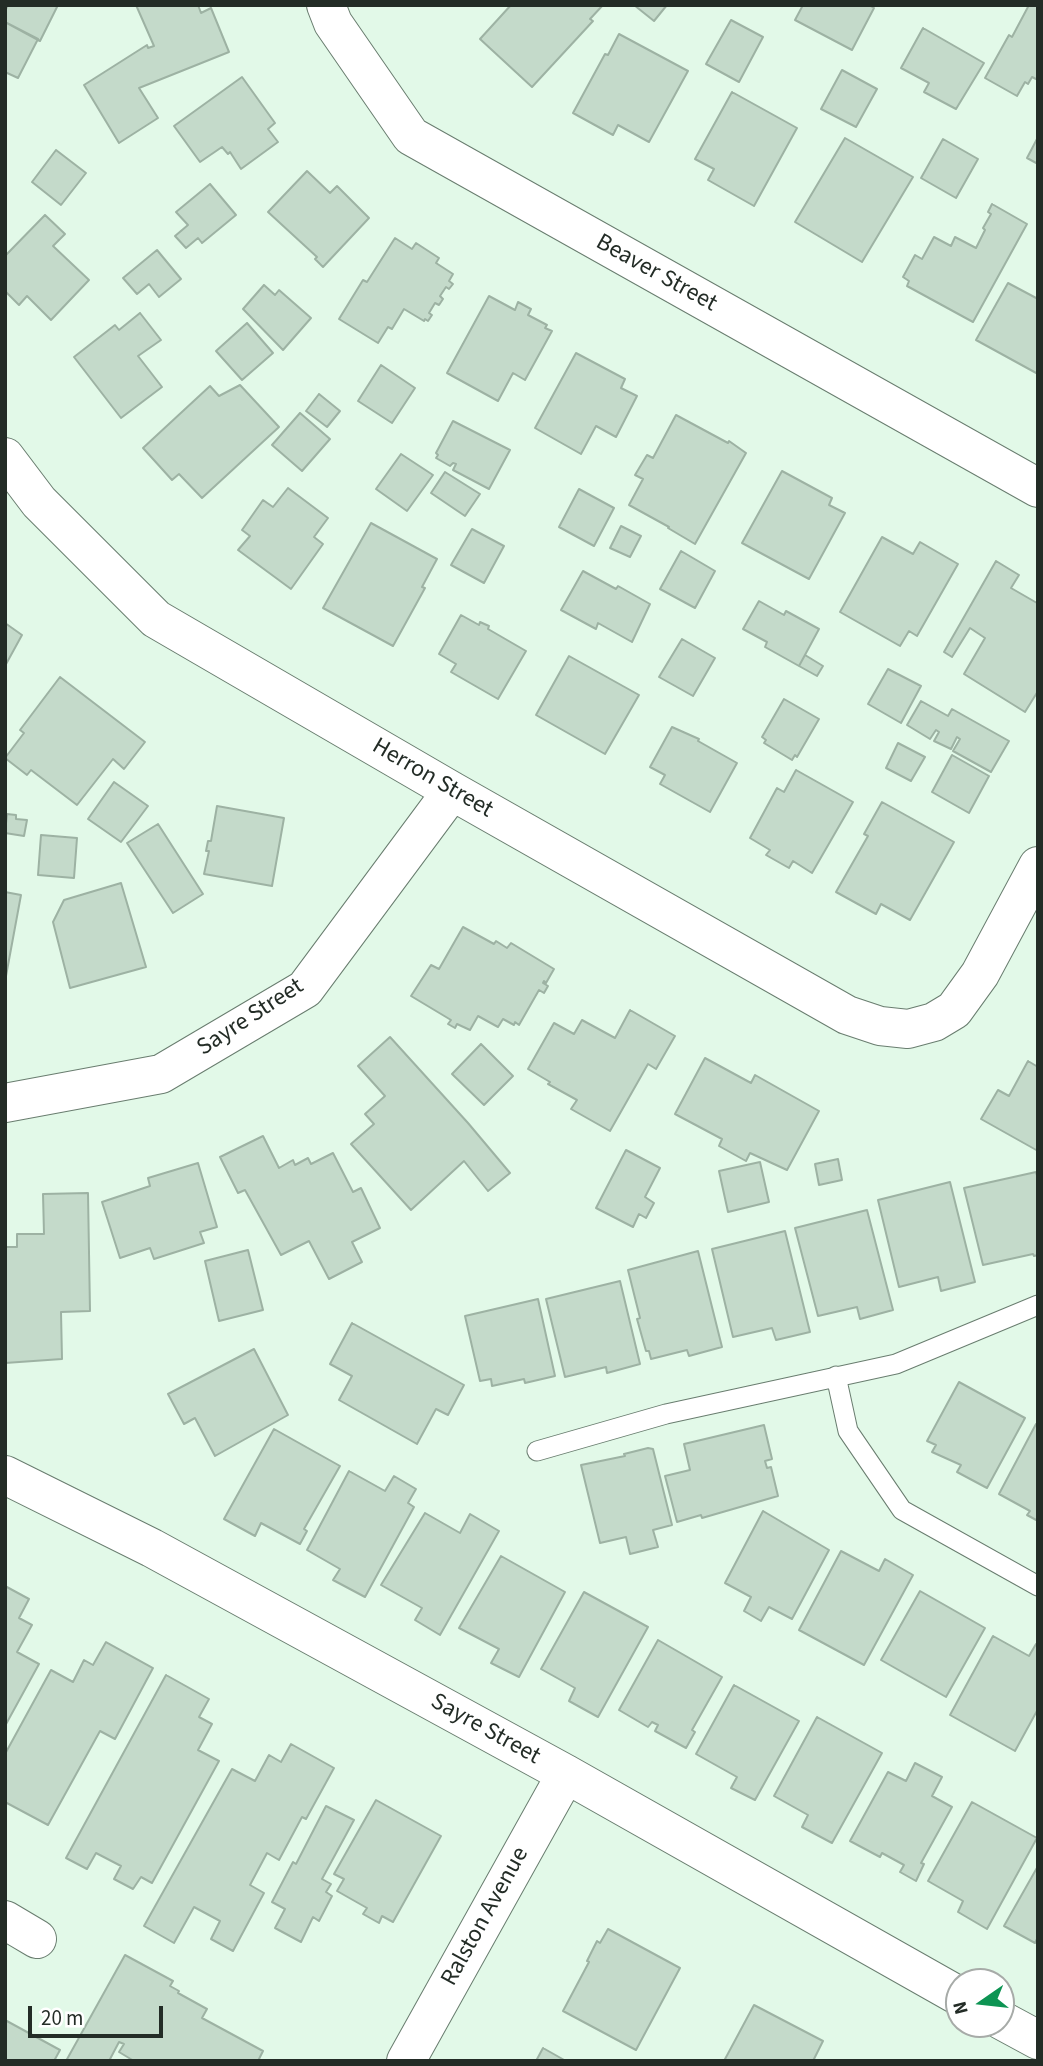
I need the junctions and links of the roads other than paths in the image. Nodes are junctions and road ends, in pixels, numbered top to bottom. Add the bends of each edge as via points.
1 (326, 5) edge
2 (5, 457) edge
3 (1038, 488) edge
4 (452, 790) junction
5 (1038, 866) edge
6 (5, 1103) edge
7 (1038, 1305) edge
8 (836, 1376) junction
9 (537, 1451) dead end
10 (5, 1475) edge
11 (1038, 1586) edge
12 (566, 1774) junction
13 (5, 1920) edge
14 (37, 1939) dead end
15 (945, 1988) edge
16 (1015, 2028) edge
17 (1038, 2040) edge
18 (406, 2061) edge

1 - 3 street, Beaver Street via 333,23 411,136
2 - 4 street, Herron Street via 39,502 156,619
4 - 5 street, Herron Street via 824,1003 880,1026 908,1030 934,1022 961,1003
4 - 6 street, Sayre Street via 305,989 161,1074
7 - 8 lane via 896,1364
8 - 9 lane via 666,1414
8 - 11 lane via 848,1431 902,1510
10 - 12 street, Sayre Street via 152,1548
12 - 15 street, Sayre Street
12 - 18 street, Ralston Avenue
13 - 14 street
16 - 17 street

